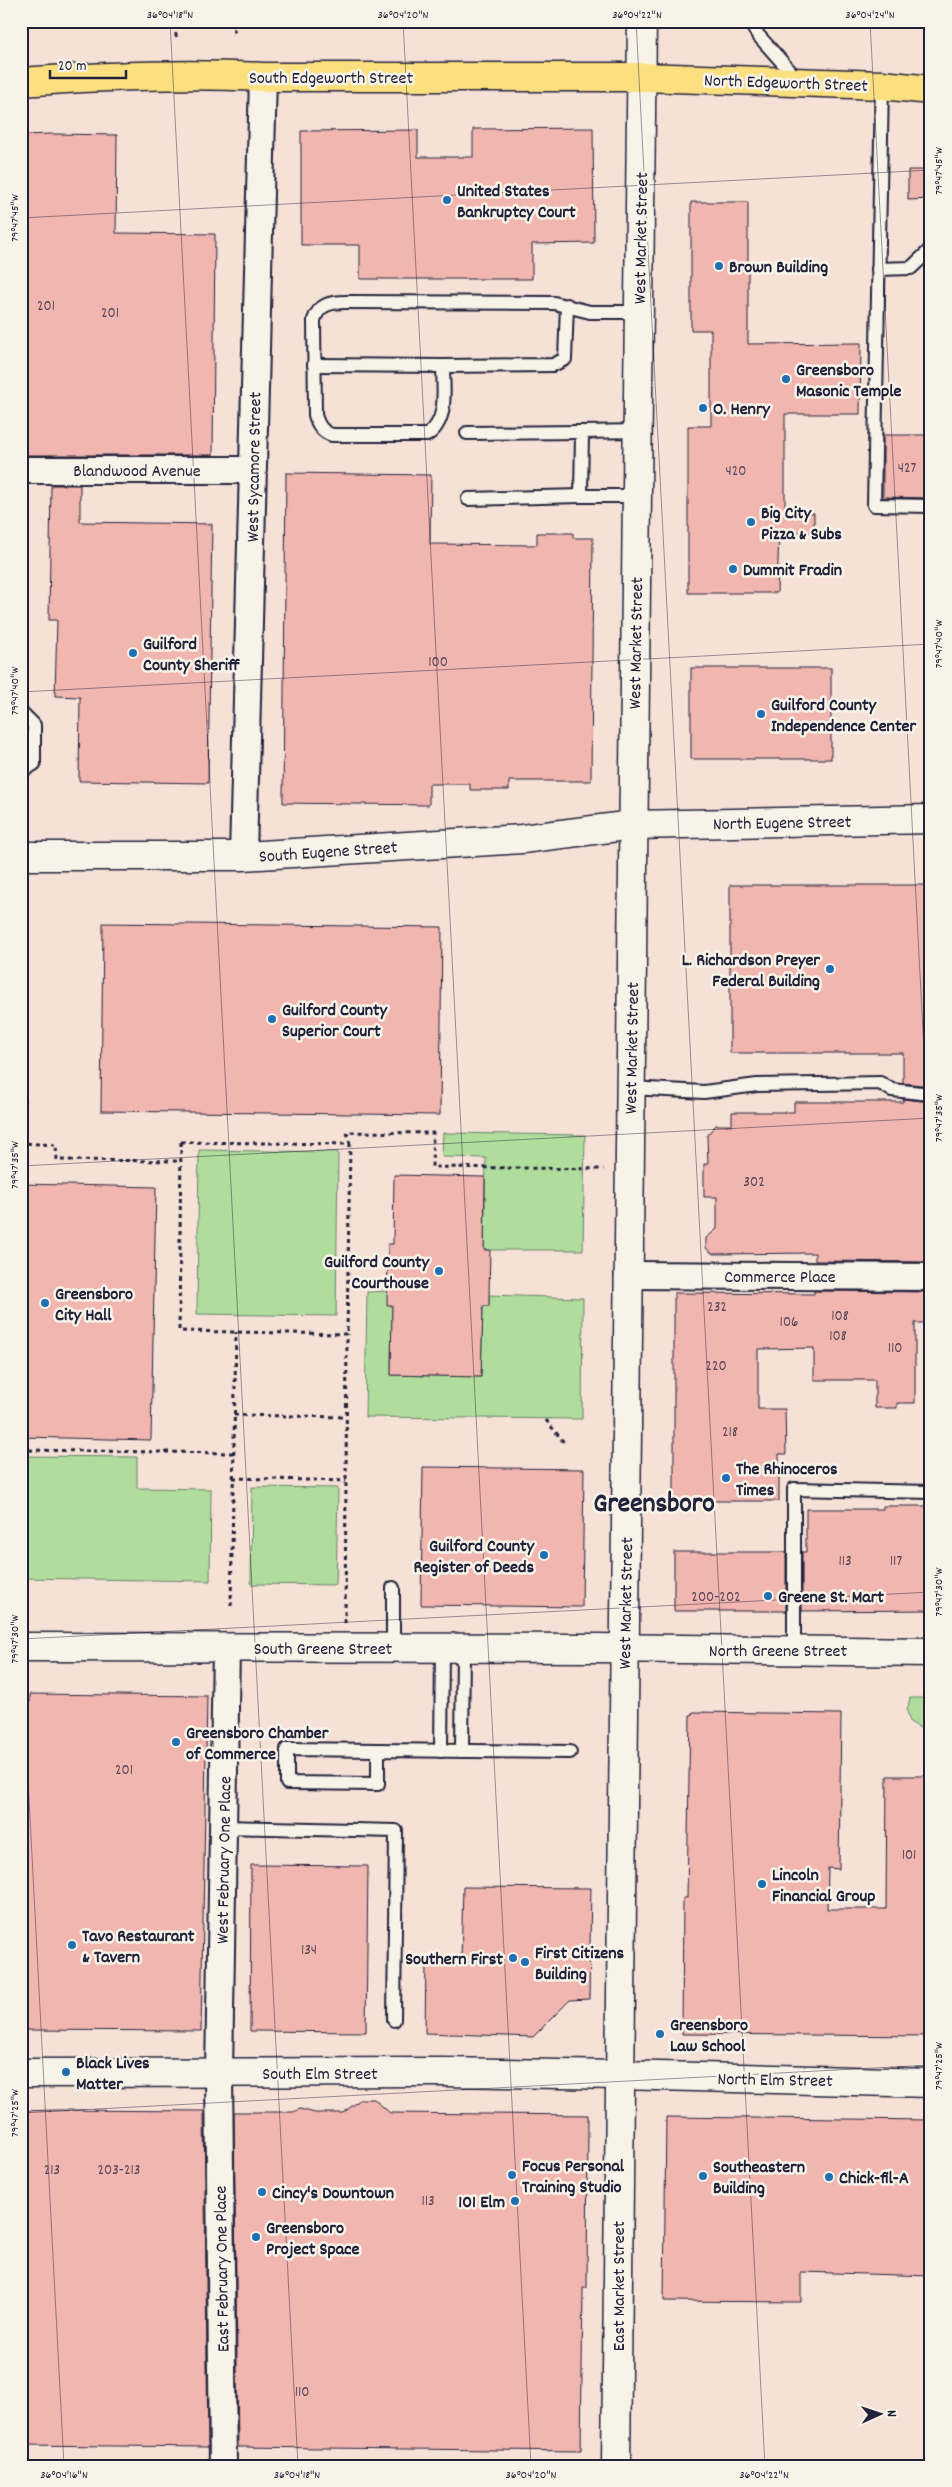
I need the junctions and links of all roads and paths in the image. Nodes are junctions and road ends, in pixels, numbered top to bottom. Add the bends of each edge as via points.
1 (176, 21) edge
2 (231, 21) edge
3 (642, 21) edge
4 (749, 21) edge
5 (236, 36) dead end
6 (176, 37) dead end
7 (263, 77) junction
8 (642, 77) junction
9 (21, 82) edge
10 (800, 82) junction
11 (882, 85) junction
12 (931, 90) edge
13 (931, 249) edge
14 (878, 269) junction
15 (561, 304) junction
16 (639, 312) junction
17 (314, 365) junction
18 (443, 366) junction
19 (637, 431) junction
20 (582, 432) junction
21 (467, 433) dead end
22 (21, 470) edge
23 (252, 470) junction
24 (581, 496) junction
25 (637, 496) junction
26 (468, 499) dead end
27 (931, 506) edge
28 (21, 712) edge
29 (21, 772) edge
30 (931, 819) edge
31 (633, 825) junction
32 (21, 856) edge
33 (243, 856) junction
34 (630, 1088) junction
35 (931, 1094) edge
36 (24, 1099) dead end
37 (350, 1144) junction
38 (181, 1161) junction
39 (630, 1170) junction
40 (628, 1276) junction
41 (931, 1276) edge
42 (236, 1332) junction
43 (347, 1334) junction
44 (234, 1415) junction
45 (346, 1417) junction
46 (546, 1420) dead end
47 (566, 1445) dead end
48 (21, 1450) edge
49 (233, 1453) junction
50 (233, 1478) junction
51 (346, 1481) junction
52 (931, 1492) edge
53 (393, 1588) dead end
54 (231, 1606) dead end
55 (21, 1647) edge
56 (226, 1648) junction
57 (345, 1648) junction
58 (393, 1648) junction
59 (452, 1648) junction
60 (624, 1648) junction
61 (794, 1650) junction
62 (931, 1652) edge
63 (378, 1750) junction
64 (441, 1751) junction
65 (462, 1751) junction
66 (570, 1752) dead end
67 (224, 1827) junction
68 (394, 2020) dead end
69 (21, 2073) edge
70 (219, 2073) junction
71 (619, 2076) junction
72 (931, 2083) edge
73 (223, 2466) edge
74 (616, 2466) edge

1 - 6 path
2 - 5 path
3 - 8 main road, West Market Street
4 - 10 lane
7 - 8 main road, South Edgeworth Street
7 - 9 main road, South Edgeworth Street via 212,75
7 - 23 street, West Sycamore Street
8 - 10 main road, North Edgeworth Street
8 - 16 main road, West Market Street
10 - 11 main road, North Edgeworth Street
11 - 12 main road, North Edgeworth Street
11 - 14 lane
13 - 14 lane via 911,268
14 - 27 lane via 874,505
15 - 16 lane via 590,312
15 - 17 lane via 326,304 316,314
15 - 18 lane via 565,360 553,365
16 - 19 main road, West Market Street
17 - 18 lane
17 - 18 lane via 317,423 325,433 340,436 421,436 435,430 443,410
19 - 20 lane
19 - 25 main road, West Market Street
20 - 21 lane
20 - 24 lane
22 - 23 street, Blandwood Avenue
23 - 33 street, West Sycamore Street
24 - 25 lane
24 - 26 lane
25 - 31 main road, West Market Street
28 - 29 lane via 34,725 34,764
30 - 31 main road, North Eugene Street
31 - 33 main road, South Eugene Street via 522,839
31 - 34 main road, West Market Street
32 - 33 main road, South Eugene Street
34 - 35 lane via 704,1092 757,1085 880,1084 892,1090
34 - 39 main road, West Market Street
36 - 38 path via 23,1143 56,1145 57,1160
37 - 38 path via 181,1142
37 - 39 path via 347,1132 432,1132 432,1167
37 - 43 path
38 - 42 path via 179,1331
39 - 40 main road, West Market Street
40 - 41 street, Commerce Place
40 - 60 main road, West Market Street
42 - 43 path
42 - 44 path
43 - 45 path
44 - 45 path
44 - 49 path
45 - 51 path
46 - 47 path
48 - 49 path
49 - 50 path
50 - 51 path
50 - 54 path
51 - 57 path
52 - 61 lane via 794,1488
53 - 58 lane
55 - 56 main road, South Greene Street
56 - 57 main road, South Greene Street
56 - 67 street, West February One Place
57 - 58 main road, South Greene Street
58 - 59 main road, South Greene Street
59 - 60 main road, South Greene Street
59 - 64 lane
59 - 65 lane
60 - 61 main road, North Greene Street
60 - 71 main road, West Market Street
61 - 62 main road, North Greene Street
63 - 63 lane via 287,1749 287,1782 378,1784
63 - 64 lane
64 - 65 lane
65 - 66 lane
67 - 68 lane via 396,1831
67 - 70 street, West February One Place
69 - 70 main road, South Elm Street
70 - 71 main road, South Elm Street via 442,2072
70 - 73 street, East February One Place
71 - 72 main road, North Elm Street
71 - 74 main road, East Market Street

